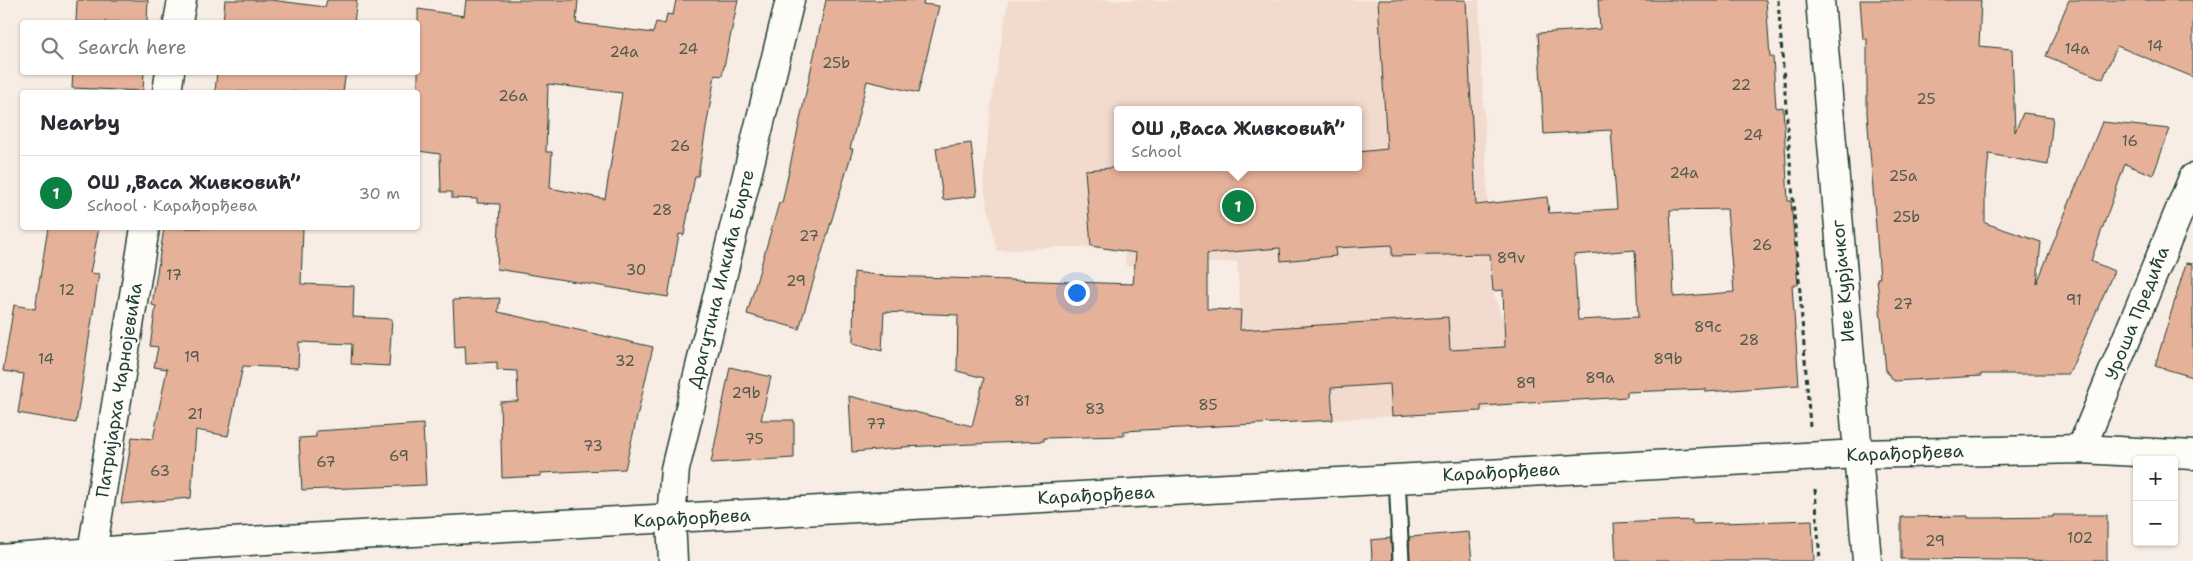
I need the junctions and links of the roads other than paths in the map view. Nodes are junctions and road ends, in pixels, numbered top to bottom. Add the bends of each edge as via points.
1 (182, 0) edge
2 (790, 0) edge
3 (1820, 0) edge
4 (178, 20) edge
5 (170, 75) edge
6 (167, 90) edge
7 (2193, 178) edge
8 (145, 230) edge
9 (2081, 448) junction
10 (1858, 454) junction
11 (2193, 455) edge
12 (1397, 477) junction
13 (671, 520) junction
14 (92, 552) junction
15 (0, 559) edge
16 (673, 561) edge
17 (1401, 561) edge
18 (1868, 561) edge

1 - 4 street
2 - 13 street, Драгутина Илкића Бирте via 675,469
3 - 10 street, Иве Курјачког
5 - 6 street
7 - 9 street, Уроша Предића
8 - 14 street, Патријарха Чарнојевића
9 - 10 street, Карађорђева
9 - 11 street, Карађорђева
10 - 12 street, Карађорђева
10 - 18 street, Иве Курјачког
12 - 13 street, Карађорђева
12 - 17 lane
13 - 14 street, Карађорђева
13 - 16 street, Драгутина Илкића Бирте
14 - 15 street, Карађорђева

